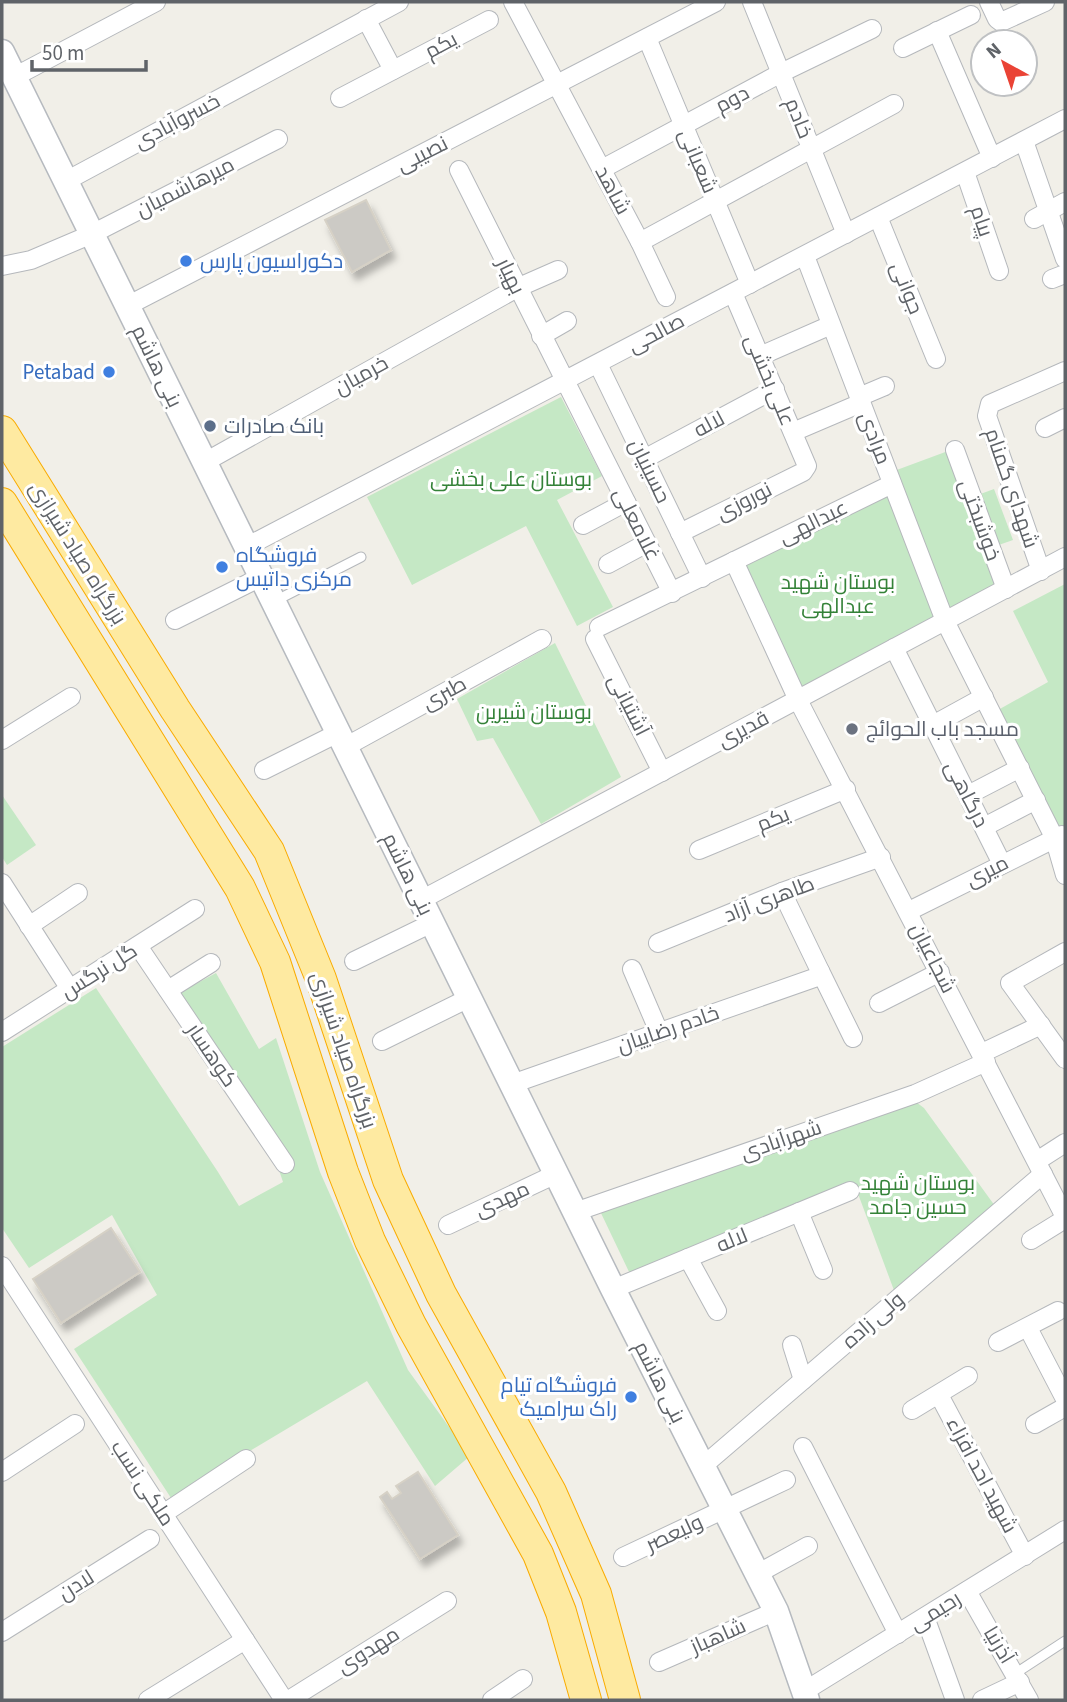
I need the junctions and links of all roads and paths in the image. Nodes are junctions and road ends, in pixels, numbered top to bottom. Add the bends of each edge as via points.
1 (156, 2) edge
2 (399, 2) edge
3 (513, 2) edge
4 (716, 2) edge
5 (752, 2) edge
6 (989, 2) edge
7 (1045, 2) edge
8 (971, 15) dead end
9 (366, 19) junction
10 (489, 20) dead end
11 (872, 29) dead end
12 (937, 31) junction
13 (647, 37) junction
14 (903, 48) dead end
15 (2, 52) edge
16 (393, 70) junction
17 (781, 73) junction
18 (14, 77) junction
19 (557, 84) junction
20 (340, 98) dead end
21 (894, 104) dead end
22 (1065, 120) edge
23 (684, 126) junction
24 (278, 139) dead end
25 (1024, 141) junction
26 (811, 149) junction
27 (992, 158) junction
28 (602, 169) junction
29 (459, 170) dead end
30 (965, 172) junction
31 (66, 181) junction
32 (715, 201) junction
33 (1065, 202) edge
34 (1041, 215) junction
35 (878, 217) junction
36 (92, 234) junction
37 (846, 234) junction
38 (640, 242) junction
39 (805, 256) junction
40 (1065, 259) edge
41 (2, 266) edge
42 (558, 270) dead end
43 (999, 271) dead end
44 (750, 284) junction
45 (517, 288) junction
46 (733, 293) junction
47 (666, 297) dead end
48 (127, 306) junction
49 (568, 321) dead end
50 (831, 325) junction
51 (541, 336) junction
52 (760, 356) junction
53 (936, 359) dead end
54 (598, 364) junction
55 (1065, 371) edge
56 (564, 381) junction
57 (885, 386) dead end
58 (775, 389) junction
59 (860, 400) junction
60 (1065, 418) edge
61 (1045, 428) dead end
62 (2, 431) edge
63 (793, 432) junction
64 (955, 450) dead end
65 (644, 459) junction
66 (205, 462) junction
67 (807, 466) joint
68 (892, 484) junction
69 (626, 502) junction
70 (2, 503) edge
71 (583, 525) dead end
72 (680, 533) junction
73 (647, 543) junction
74 (246, 547) junction
75 (361, 557) dead end
76 (1065, 557) edge
77 (734, 561) junction
78 (608, 564) dead end
79 (1041, 570) junction
80 (261, 577) junction
81 (702, 578) junction
82 (1006, 589) junction
83 (672, 593) junction
84 (273, 602) junction
85 (175, 620) dead end
86 (945, 621) junction
87 (597, 633) joint
88 (542, 639) dead end
89 (894, 648) junction
90 (71, 697) dead end
91 (984, 697) junction
92 (798, 700) junction
93 (933, 725) junction
94 (2, 740) edge
95 (342, 740) junction
96 (1020, 768) junction
97 (264, 770) dead end
98 (662, 772) junction
99 (846, 789) junction
100 (968, 795) junction
101 (1036, 800) junction
102 (984, 827) junction
103 (1059, 836) edge
104 (699, 850) dead end
105 (881, 857) junction
106 (1002, 864) junction
107 (1065, 875) edge
108 (2, 883) edge
109 (782, 892) junction
110 (78, 893) dead end
111 (421, 900) junction
112 (195, 909) dead end
113 (909, 911) junction
114 (432, 923) junction
115 (29, 926) junction
116 (658, 943) dead end
117 (138, 946) junction
118 (1065, 952) edge
119 (354, 961) dead end
120 (211, 964) dead end
121 (632, 969) dead end
122 (820, 971) junction
123 (940, 972) junction
124 (70, 989) junction
125 (167, 990) junction
126 (469, 998) junction
127 (878, 1003) dead end
128 (1041, 1025) junction
129 (2, 1032) edge
130 (659, 1032) junction
131 (853, 1038) dead end
132 (382, 1041) dead end
133 (984, 1058) junction
134 (1065, 1059) edge
135 (512, 1084) junction
136 (1065, 1143) edge
137 (285, 1164) dead end
138 (1040, 1168) junction
139 (556, 1174) junction
140 (850, 1191) dead end
141 (1064, 1210) edge
142 (575, 1212) junction
143 (799, 1212) junction
144 (448, 1225) dead end
145 (1031, 1240) dead end
146 (688, 1258) junction
147 (2, 1266) edge
148 (823, 1270) dead end
149 (613, 1289) junction
150 (717, 1311) dead end
151 (1058, 1311) dead end
152 (1028, 1328) junction
153 (998, 1342) dead end
154 (792, 1345) dead end
155 (968, 1376) dead end
156 (803, 1380) junction
157 (939, 1395) junction
158 (1065, 1399) edge
159 (1065, 1407) edge
160 (912, 1410) dead end
161 (75, 1424) dead end
162 (1035, 1424) dead end
163 (803, 1447) dead end
164 (246, 1459) dead end
165 (703, 1466) junction
166 (2, 1472) edge
167 (786, 1480) dead end
168 (724, 1509) junction
169 (163, 1514) junction
170 (1065, 1530) edge
171 (150, 1539) dead end
172 (808, 1546) dead end
173 (1024, 1556) junction
174 (623, 1557) dead end
175 (757, 1574) junction
176 (967, 1591) junction
177 (447, 1601) dead end
178 (776, 1611) junction
179 (925, 1617) junction
180 (2, 1632) edge
181 (898, 1634) junction
182 (245, 1640) junction
183 (1065, 1641) edge
184 (659, 1662) dead end
185 (1018, 1677) junction
186 (523, 1679) dead end
187 (805, 1698) edge
188 (148, 1700) edge
189 (287, 1700) edge
190 (492, 1700) edge
191 (586, 1700) edge
192 (625, 1700) edge
193 (955, 1700) edge
194 (982, 1700) edge
195 (1029, 1700) edge

1 - 18 street
2 - 9 street, خسروآبادی
3 - 19 street, شاهد
4 - 13 street, نصیبی
5 - 17 street, خادم
6 - 7 street via 1001,23
8 - 12 street
9 - 16 street
9 - 31 street, خسروآبادی
10 - 16 street, یکم
11 - 17 street, دوم
12 - 14 street
12 - 27 street
13 - 19 street, نصیبی
13 - 23 street, شعبانی
15 - 18 main road, بنی هاشم
16 - 20 street, یکم
17 - 23 street, دوم
17 - 26 street, خادم
18 - 31 main road, بنی هاشم
19 - 28 street, شاهد
19 - 48 street, نصیبی
21 - 26 street
22 - 25 street, صالحی
23 - 28 street, دوم
23 - 32 street, شعبانی
24 - 36 street, میرهاشمیان
25 - 27 street, صالحی
25 - 34 street
26 - 32 street
26 - 37 street, خادم
27 - 30 street, صالحی
28 - 38 street, شاهد
29 - 45 street, بهیار
30 - 35 street, صالحی
30 - 43 street, پیام
31 - 36 main road, بنی هاشم
32 - 38 street
32 - 44 street, شعبانی
33 - 34 street
34 - 40 street
35 - 37 street, صالحی
35 - 53 street, جوانی
36 - 41 street, میرهاشمیان via 31,260
36 - 48 main road, بنی هاشم
37 - 39 street, صالحی
38 - 47 street, شاهد
39 - 44 street, صالحی
39 - 50 street, مرادی
42 - 45 street, خرمیان
44 - 46 street, صالحی
45 - 51 street, بهیار
45 - 66 street, خرمیان
46 - 52 street, علی بخشی
46 - 54 street, صالحی
48 - 66 main road, بنی هاشم
49 - 51 street
50 - 52 street
50 - 59 street, مرادی
51 - 56 street, بهیار
52 - 58 street, علی بخشی
54 - 56 street, صالحی
54 - 65 street, حسینیان
55 - 79 street, شهدای گمنام via 990,404 987,410
56 - 69 street, غلامعلی
56 - 74 street, صالحی
57 - 59 street
58 - 63 street, علی بخشی
58 - 65 street, لاله
59 - 63 street
59 - 68 street, مرادی
60 - 61 street
62 - 192 highway, بزرگراه صیاد شیرازی via 174,709 269,851 321,979 388,1180 441,1294 555,1503 596,1594
63 - 67 street, علی بخشی
64 - 82 street, خوشبختی
65 - 72 street, حسینیان
66 - 74 main road, بنی هاشم
67 - 72 street, نوروزی
68 - 77 street, عبدالهی
68 - 86 street, مرادی
69 - 71 street
69 - 73 street, غلامعلی
70 - 191 highway, بزرگراه صیاد شیرازی via 240,888 275,962 370,1241 411,1325 538,1554 561,1612
72 - 81 street, حسینیان
73 - 78 street
73 - 83 street, غلامعلی
74 - 80 main road, بنی هاشم
75 - 84 lane
76 - 79 street, قدیری
77 - 81 street, عبدالهی
77 - 92 street
79 - 82 street, قدیری
80 - 84 main road, بنی هاشم
80 - 85 street
81 - 83 street, عبدالهی
82 - 86 street, قدیری
83 - 87 street, عبدالهی
84 - 95 main road, بنی هاشم
86 - 89 street, قدیری
86 - 91 street, مرادی
87 - 98 street, آشتیانی
88 - 95 street, طبری
89 - 92 street, قدیری
89 - 93 street, درگاهی
90 - 94 street
91 - 93 street
91 - 96 street, مرادی
92 - 98 street, قدیری
92 - 99 street, شجاعیان
93 - 100 street, درگاهی
95 - 97 street, طبری
95 - 111 main road, بنی هاشم
96 - 100 street
96 - 101 street, مرادی
98 - 111 street, قدیری
99 - 104 street, یکم
99 - 105 street, شجاعیان
100 - 102 street, درگاهی
101 - 102 street
101 - 103 street, مرادی
102 - 106 street, درگاهی
103 - 106 street, میری
103 - 107 street, مرادی
105 - 109 street, طاهری آزاد
105 - 113 street, شجاعیان
106 - 113 street, میری
108 - 115 street
109 - 116 street, طاهری آزاد
109 - 122 street
110 - 115 street
111 - 114 main road, بنی هاشم
112 - 117 street, گل نرگس
113 - 123 street, شجاعیان
114 - 119 street
114 - 126 main road, بنی هاشم
115 - 124 street
117 - 124 street, گل نرگس
117 - 125 street, کوهسار
118 - 128 street via 1010,983
120 - 125 street
121 - 130 street
122 - 130 street, خادم رضاییان via 817,977
122 - 131 street
123 - 127 street
123 - 133 street, شجاعیان
124 - 129 street, گل نرگس
125 - 137 street, کوهسار
126 - 132 street
126 - 135 main road, بنی هاشم
128 - 133 street, شهرآبادی
128 - 134 street
130 - 135 street, خادم رضاییان
133 - 138 street, شجاعیان
133 - 142 street, شهرآبادی via 915,1094
135 - 139 main road, بنی هاشم
136 - 138 street, ولی زاده
138 - 141 street, شجاعیان
138 - 156 street, ولی زاده
139 - 142 main road, بنی هاشم
139 - 144 street, مهدی
140 - 143 street, لاله
141 - 145 street
142 - 149 main road, بنی هاشم
143 - 146 street, لاله
143 - 148 street
146 - 149 street, لاله
146 - 150 street
147 - 169 street, ملکی نسب
149 - 165 main road, بنی هاشم
151 - 152 street
152 - 153 street
152 - 158 street
154 - 156 street
155 - 157 street
156 - 165 street, ولی زاده
157 - 160 street
157 - 173 street, شهید احد افزاء
159 - 162 street
161 - 166 street
163 - 181 street
164 - 169 street
165 - 168 main road, بنی هاشم
167 - 168 street, ولیعصر
168 - 174 street, ولیعصر
168 - 175 main road, بنی هاشم
169 - 182 street, ملکی نسب
170 - 173 street, رحیمی
171 - 180 street, لادن
172 - 175 street
173 - 176 street, رحیمی
175 - 178 main road, بنی هاشم
176 - 179 street, رحیمی
176 - 185 street, آذرنیا
177 - 189 street, مهدوی
178 - 184 street, شاهباز
178 - 187 main road, بنی هاشم
179 - 181 street, رحیمی
179 - 193 street
181 - 187 street, رحیمی
182 - 188 street
182 - 189 street, ملکی نسب
183 - 185 lane
185 - 194 street
185 - 195 street, آذرنیا
186 - 190 street

